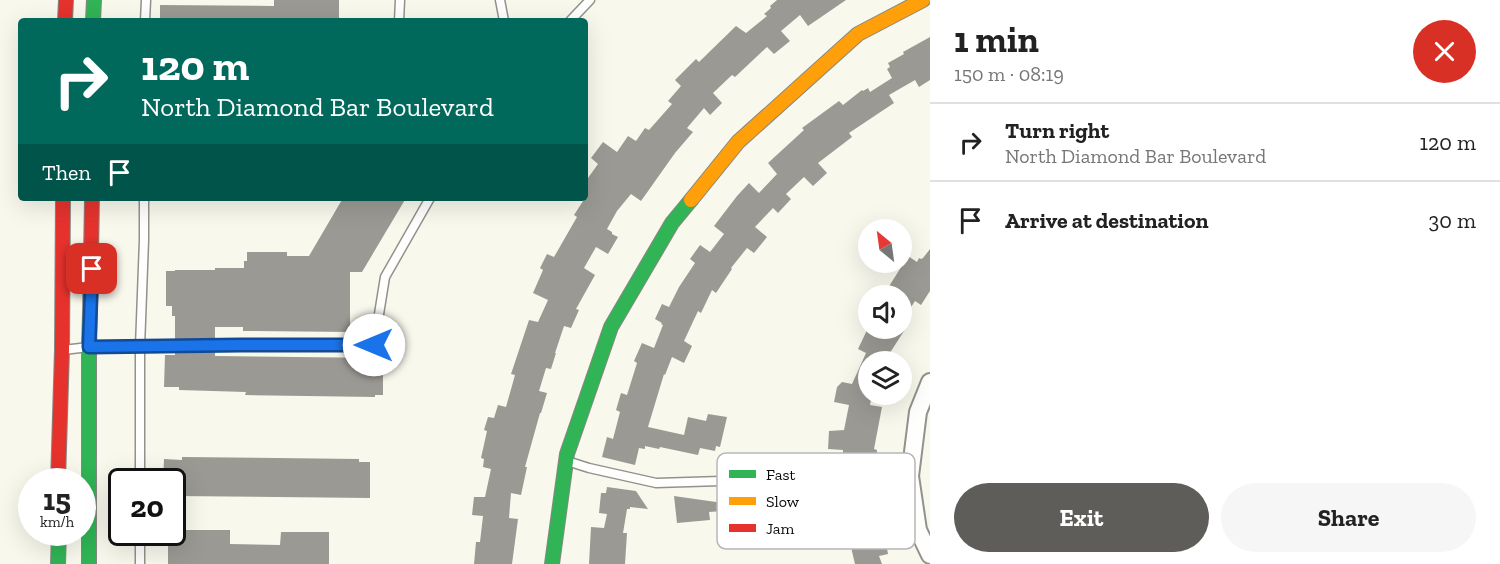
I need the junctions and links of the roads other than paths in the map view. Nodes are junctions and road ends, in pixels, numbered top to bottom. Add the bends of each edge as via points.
1 (66, 0) edge
2 (94, 0) edge
3 (146, 0) edge
4 (400, 0) edge
5 (500, 0) edge
6 (590, 0) edge
7 (923, 0) edge
8 (66, 18) edge
9 (93, 18) edge
10 (145, 18) edge
11 (399, 18) edge
12 (503, 18) edge
13 (573, 18) edge
14 (63, 201) edge
15 (92, 201) edge
16 (144, 201) edge
17 (428, 201) edge
18 (89, 347) junction
19 (140, 347) junction
20 (62, 350) junction
21 (930, 382) edge
22 (913, 453) edge
23 (566, 460) junction
24 (58, 468) edge
25 (140, 468) edge
26 (717, 481) edge
27 (915, 510) edge
28 (59, 546) edge
29 (140, 546) edge
30 (930, 555) edge
31 (58, 564) edge
32 (89, 564) edge
33 (140, 564) edge
34 (552, 564) edge

1 - 8 main road
2 - 9 main road
3 - 10 lane
4 - 11 lane
5 - 12 lane
6 - 13 lane
7 - 23 main road via 858,34 738,142 672,223 611,327
14 - 20 main road
15 - 18 main road
16 - 19 lane
17 - 19 lane via 385,277 374,345
18 - 19 lane
18 - 20 lane
18 - 32 main road
19 - 25 lane
20 - 24 main road
21 - 22 street via 918,412
23 - 26 lane via 656,483
23 - 34 main road
27 - 30 street via 918,530
28 - 31 main road
29 - 33 lane

